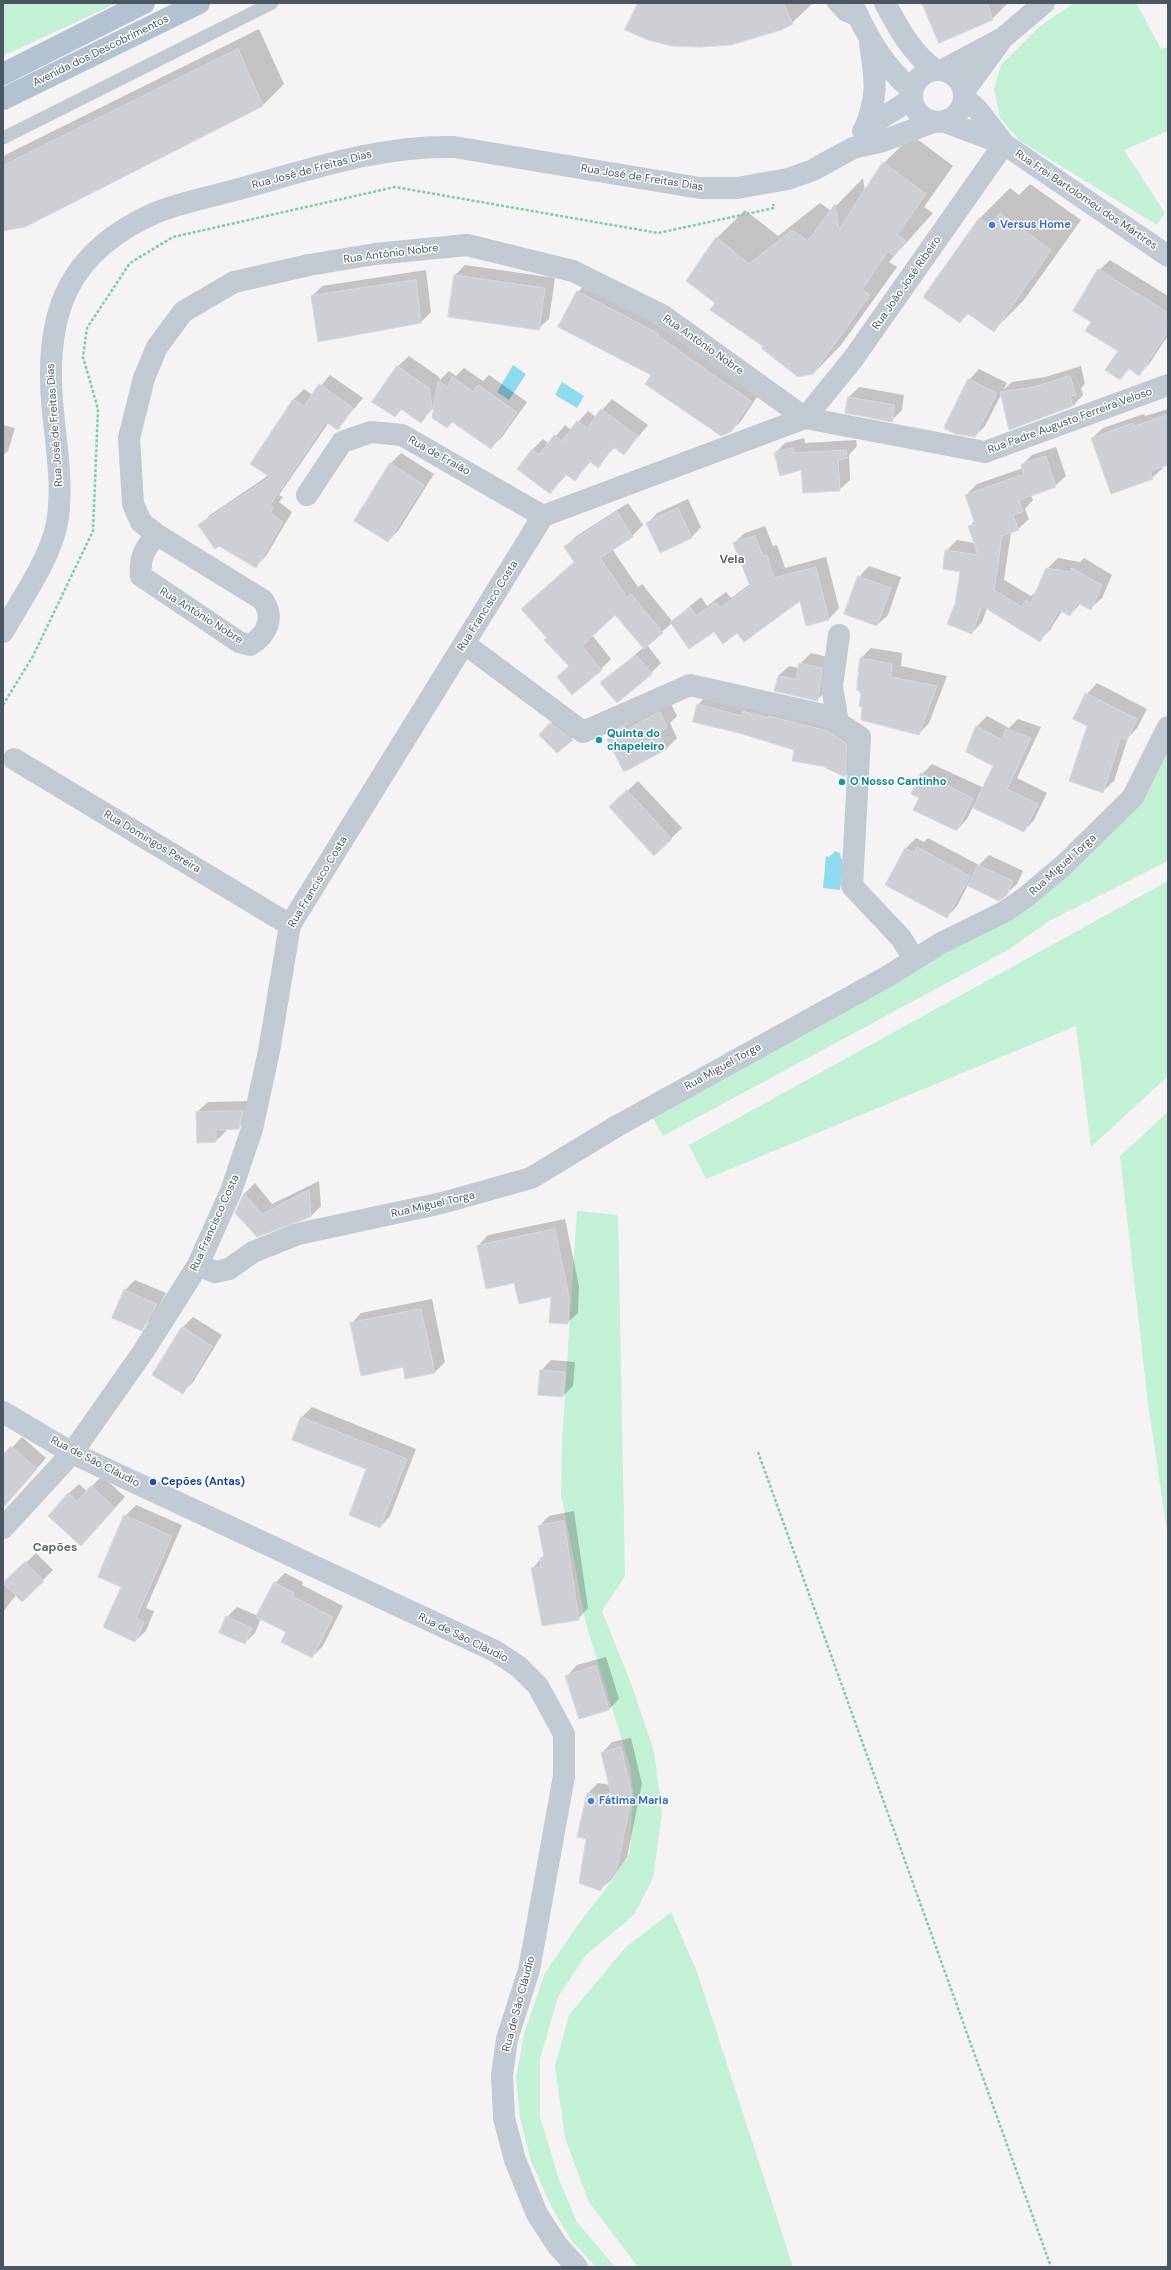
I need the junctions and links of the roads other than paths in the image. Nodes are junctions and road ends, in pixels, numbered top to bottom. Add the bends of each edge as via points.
1 (144, 3) edge
2 (199, 3) edge
3 (272, 3) edge
4 (833, 3) edge
5 (852, 3) edge
6 (885, 3) edge
7 (1044, 3) edge
8 (865, 31) junction
9 (1003, 38) junction
10 (939, 70) junction
11 (3, 74) edge
12 (912, 94) junction
13 (965, 95) junction
14 (3, 99) edge
15 (939, 122) junction
16 (865, 128) junction
17 (3, 138) edge
18 (1004, 144) junction
19 (853, 148) junction
20 (1168, 256) edge
21 (1168, 385) edge
22 (806, 418) junction
23 (307, 495) dead end
24 (543, 516) junction
25 (156, 534) junction
26 (3, 632) edge
27 (839, 635) dead end
28 (465, 644) junction
29 (838, 723) junction
30 (1168, 727) edge
31 (14, 759) dead end
32 (290, 925) junction
33 (914, 959) junction
34 (198, 1265) junction
35 (3, 1412) edge
36 (72, 1453) junction
37 (3, 1528) edge
38 (577, 2267) edge

1 - 11 main road, Avenida dos Descobrimentos
2 - 14 main road, Avenida dos Descobrimentos
3 - 17 lane
4 - 8 lane
5 - 8 main road
6 - 10 main road via 909,45 921,60
7 - 9 street
8 - 12 main road
8 - 16 main road via 876,83 874,107
9 - 10 street
9 - 13 street
10 - 12 main road via 920,76
10 - 13 main road via 957,77
12 - 15 main road via 919,114
12 - 16 main road
13 - 15 main road via 958,113
13 - 18 main road, Rua Frei Bartolomeu dos Mártires
15 - 18 main road, Rua Frei Bartolomeu dos Mártires
15 - 19 main road, Rua José de Freitas Dias
16 - 19 main road
18 - 20 main road, Rua Frei Bartolomeu dos Mártires
18 - 22 street, Rua João José Ribeiro via 853,360
19 - 26 main road, Rua José de Freitas Dias via 813,170 737,188 700,188 454,147 410,148 342,161 157,212 127,227 94,252 70,284 59,305 50,362 58,479 57,523 51,545
21 - 22 street, Rua Padre Augusto Ferreira Veloso via 984,452
22 - 24 street
22 - 25 street, Rua António Nobre via 662,315 573,271 467,245 375,254 309,265 234,282 183,312 157,347 144,378 129,438 133,504 141,522
23 - 24 street, Rua de Fraião via 342,442 371,432 402,435
24 - 28 street, Rua Francisco Costa
25 - 25 street, Rua António Nobre via 140,563 141,576 239,642 250,645 262,638 269,619 268,608 263,600
27 - 29 street via 832,686
28 - 29 street via 583,732 690,685 828,716
28 - 32 street, Rua Francisco Costa
29 - 33 street via 860,737 852,886 900,938
30 - 33 street, Rua Miguel Torga via 1133,798 1046,882 1004,912
31 - 32 street, Rua Domingos Pereira
32 - 34 street, Rua Francisco Costa via 269,1051 252,1129 231,1191
33 - 34 street, Rua Miguel Torga via 617,1126 530,1178 442,1203 298,1234 253,1252 229,1269 215,1272
34 - 36 street, Rua Francisco Costa via 143,1352
35 - 36 main road, Rua de São Cláudio
36 - 37 street, Rua Francisco Costa
36 - 38 main road, Rua de São Cláudio via 495,1651 519,1667 538,1686 564,1734 564,1776 530,1970 507,2039 502,2075 504,2118 515,2160 537,2214 557,2245

